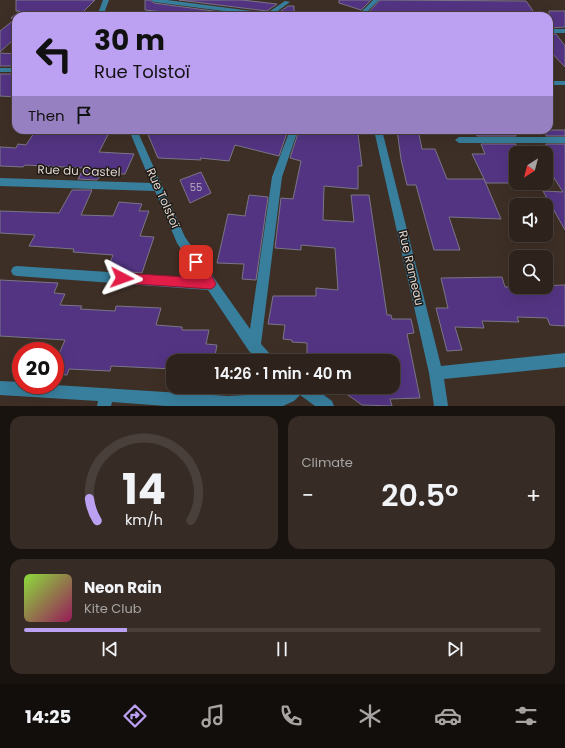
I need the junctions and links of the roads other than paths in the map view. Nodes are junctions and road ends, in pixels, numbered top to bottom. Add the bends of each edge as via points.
1 (106, 0) edge
2 (154, 0) edge
3 (376, 0) edge
4 (287, 2) dead end
5 (102, 12) edge
6 (240, 12) edge
7 (273, 12) edge
8 (364, 12) edge
9 (553, 31) edge
10 (565, 31) edge
11 (0, 70) edge
12 (12, 70) edge
13 (553, 83) edge
14 (565, 83) edge
15 (135, 134) edge
16 (293, 134) edge
17 (379, 134) edge
18 (459, 140) dead end
19 (565, 140) edge
20 (0, 182) edge
21 (158, 187) junction
22 (17, 271) dead end
23 (211, 284) junction
24 (254, 346) junction
25 (261, 354) edge
26 (565, 360) edge
27 (436, 373) junction
28 (0, 388) edge
29 (291, 394) edge
30 (311, 394) edge
31 (106, 401) edge
32 (228, 404) edge
33 (327, 406) edge
34 (441, 406) edge

1 - 5 street
2 - 6 street
3 - 8 street
4 - 7 street
9 - 10 street
11 - 12 street
13 - 14 street
15 - 21 street, Rue Tolstoï
16 - 24 street via 277,177
17 - 27 street, Rue Rameau
18 - 19 street
20 - 21 street, Rue du Castel
21 - 23 street, Rue Tolstoï via 181,240
22 - 23 street
23 - 24 street, Rue Tolstoï
24 - 25 street, Rue Tolstoï
26 - 27 street
27 - 34 street, Rue Rameau
28 - 31 street
29 - 32 street via 280,400
30 - 33 street
31 - 32 street

